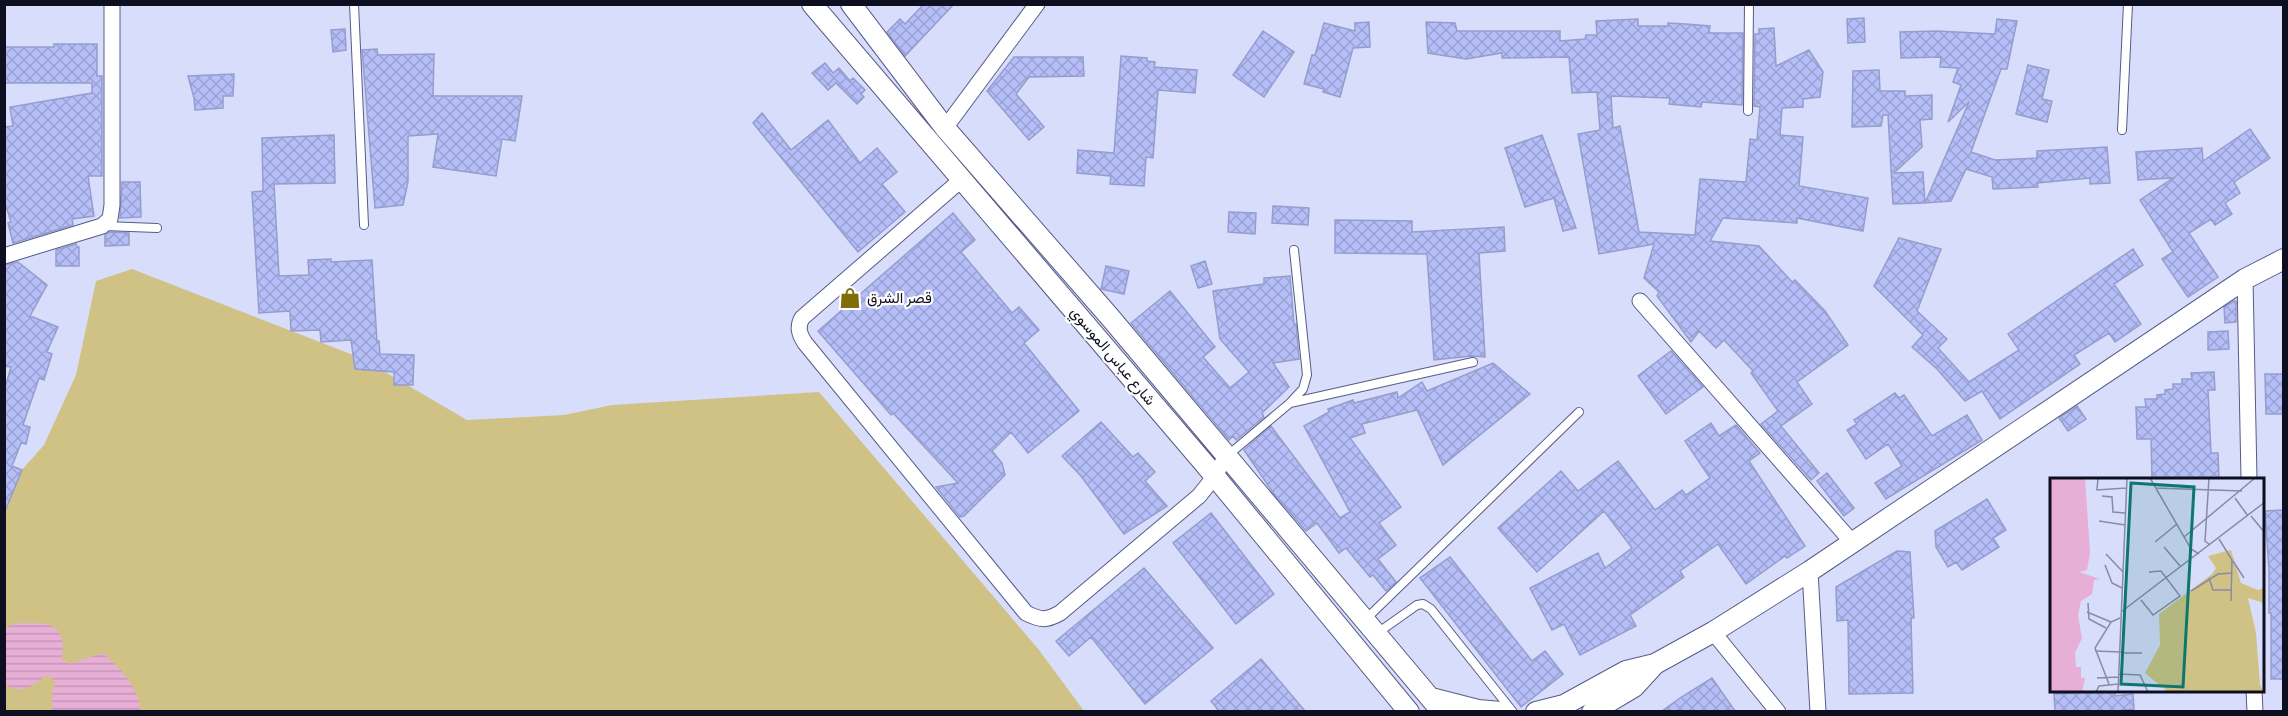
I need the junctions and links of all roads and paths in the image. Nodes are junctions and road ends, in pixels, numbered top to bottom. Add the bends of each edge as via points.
1 (112, 4) edge
2 (354, 4) edge
3 (812, 4) edge
4 (851, 4) edge
5 (1037, 4) edge
6 (1749, 4) edge
7 (2128, 4) edge
8 (1748, 111) dead end
9 (945, 128) junction
10 (2121, 130) dead end
11 (961, 180) junction
12 (364, 225) dead end
13 (102, 226) junction
14 (157, 228) dead end
15 (1294, 250) dead end
16 (4, 256) edge
17 (2283, 259) edge
18 (2245, 279) junction
19 (1640, 301) dead end
20 (1473, 362) dead end
21 (1290, 403) junction
22 (1579, 412) dead end
23 (1226, 456) junction
24 (1215, 476) junction
25 (2250, 478) edge
26 (1851, 542) junction
27 (1810, 571) junction
28 (1370, 627) junction
29 (1713, 632) junction
30 (1655, 664) junction
31 (2254, 692) edge
32 (1436, 705) edge
33 (1409, 711) edge
34 (1501, 711) edge
35 (1513, 711) edge
36 (1536, 711) edge
37 (1592, 711) edge
38 (1778, 711) edge
39 (1818, 711) edge
40 (2255, 711) edge

1 - 13 street via 112,214
2 - 12 lane
3 - 11 street, شارع عباس الموسوي
4 - 9 street, شارع عباس الموسوي
5 - 9 street
6 - 8 lane
7 - 10 lane
9 - 23 street, شارع عباس الموسوي
11 - 24 street, شارع عباس الموسوي
11 - 24 street via 811,309 802,318 799,331 1026,613 1048,620 1060,613 1199,496
13 - 14 lane
13 - 16 street
15 - 21 lane via 1307,375 1303,389
17 - 18 street
18 - 25 street
18 - 26 street
19 - 26 street
20 - 21 lane
21 - 23 lane
22 - 28 lane
23 - 24 street
23 - 28 street, شارع عباس الموسوي
24 - 33 street, شارع عباس الموسوي
26 - 27 street
27 - 29 street
27 - 39 street
28 - 32 street, شارع عباس الموسوي
28 - 35 lane via 1423,604
29 - 30 street
29 - 38 street
30 - 36 street via 1626,671 1564,705
30 - 37 street via 1634,687
31 - 40 street
32 - 34 street

